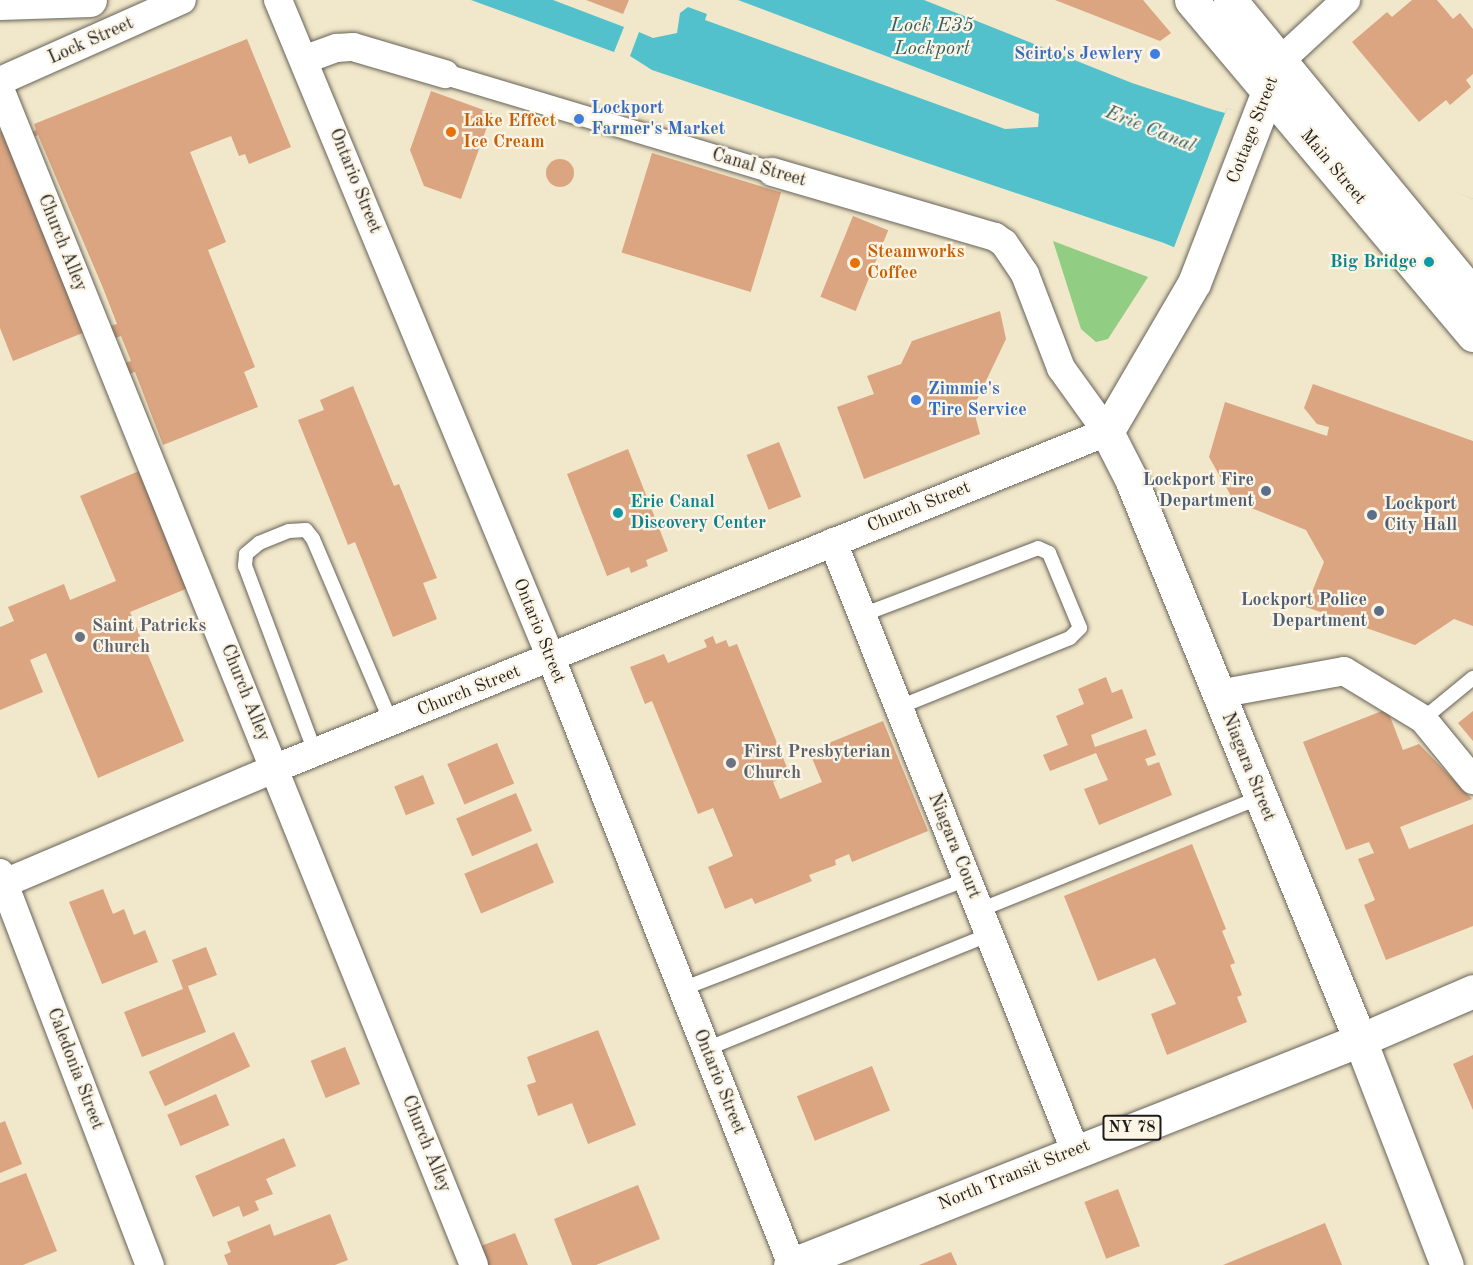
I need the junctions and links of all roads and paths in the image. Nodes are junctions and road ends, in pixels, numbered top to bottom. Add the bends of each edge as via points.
1 (90, 0) edge
2 (182, 0) edge
3 (278, 0) edge
4 (1191, 0) edge
5 (1230, 0) edge
6 (1347, 0) edge
7 (0, 3) edge
8 (306, 59) junction
9 (445, 74) joint
10 (0, 81) edge
11 (0, 90) edge
12 (1269, 90) junction
13 (771, 172) joint
14 (1473, 295) edge
15 (1473, 335) edge
16 (1107, 432) junction
17 (833, 542) junction
18 (862, 615) junction
19 (551, 658) junction
20 (1473, 678) edge
21 (1218, 694) junction
22 (899, 707) junction
23 (1423, 719) junction
24 (391, 722) junction
25 (315, 752) junction
26 (276, 768) junction
27 (1473, 780) edge
28 (1261, 797) junction
29 (967, 879) junction
30 (1, 881) edge
31 (985, 922) junction
32 (682, 988) junction
33 (1473, 991) edge
34 (1360, 1040) junction
35 (706, 1049) junction
36 (1076, 1150) junction
37 (150, 1265) edge
38 (474, 1265) edge
39 (791, 1265) edge
40 (1447, 1265) edge

1 - 7 main road
2 - 10 street, Lock Street
3 - 8 street, Ontario Street
4 - 12 main road, Main Street
5 - 12 main road, Main Street
6 - 12 street, Cottage Street
8 - 9 street, Canal Street via 353,47
8 - 19 street, Ontario Street
9 - 13 street, Canal Street
11 - 26 street, Church Alley
12 - 14 main road, Main Street via 1355,152
12 - 15 main road, Main Street
12 - 16 main road, Cottage Street via 1194,283
13 - 16 street, Canal Street via 995,237 1004,243 1025,274 1061,368
16 - 17 street, Church Street
16 - 21 main road, Niagara Street via 1131,479
17 - 18 street, Niagara Court
17 - 19 street, Church Street
18 - 22 street, Niagara Court
18 - 22 lane via 1038,548 1049,553 1080,628 1070,638
19 - 24 street, Church Street
19 - 32 street, Ontario Street
20 - 23 lane
21 - 23 street via 1344,671
21 - 28 main road, Niagara Street
22 - 29 street, Niagara Court
23 - 27 street
24 - 25 street, Church Street
24 - 25 lane via 313,539 306,530 279,535 259,543 246,554 245,566
25 - 26 street, Church Street
26 - 30 street, Church Street
26 - 38 street, Church Alley
28 - 31 lane
28 - 34 main road, Niagara Street
29 - 31 street, Niagara Court
29 - 32 lane
30 - 37 street, Caledonia Street
31 - 35 lane
31 - 36 street, Niagara Court
32 - 35 street, Ontario Street
33 - 34 main road, North Transit Street / NY 78
34 - 36 main road, North Transit Street / NY 78
34 - 40 main road, Niagara Street
35 - 39 street, Ontario Street
36 - 39 main road, North Transit Street / NY 78

